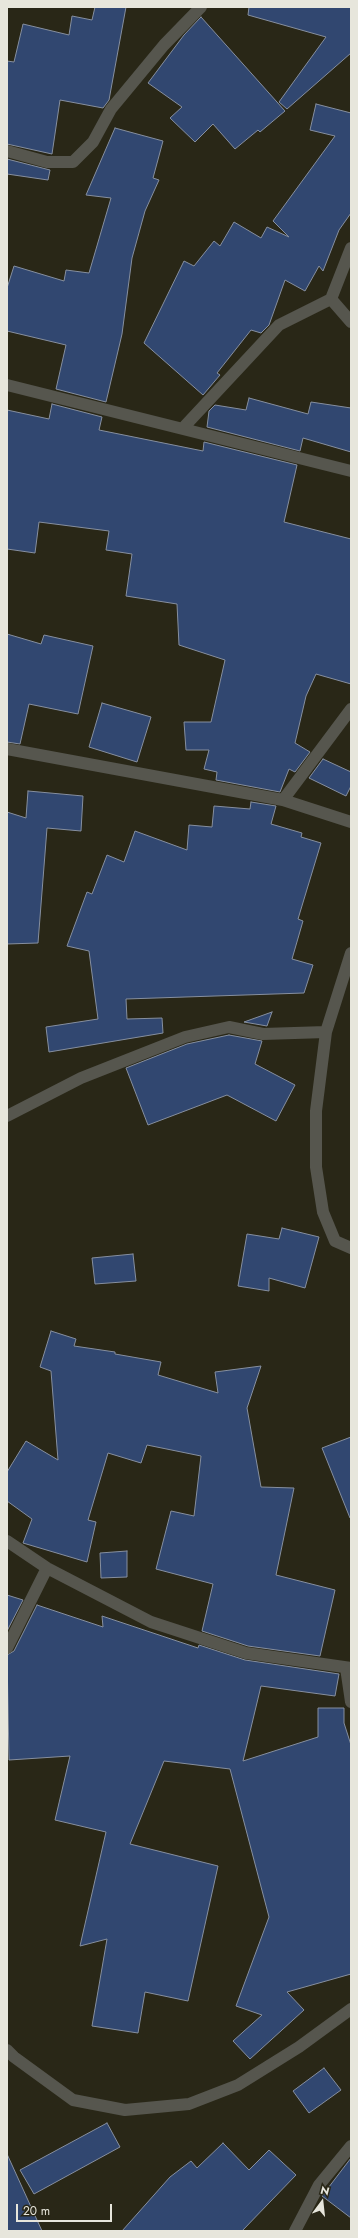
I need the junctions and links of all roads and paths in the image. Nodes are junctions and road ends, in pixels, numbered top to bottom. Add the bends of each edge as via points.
1 (201, 7) edge
2 (7, 151) edge
3 (351, 248) edge
4 (331, 299) junction
5 (351, 322) edge
6 (7, 385) edge
7 (184, 428) junction
8 (351, 471) edge
9 (351, 709) edge
10 (7, 749) edge
11 (283, 800) junction
12 (351, 822) edge
13 (351, 953) edge
14 (326, 1032) junction
15 (7, 1116) edge
16 (351, 1248) edge
17 (7, 1541) edge
18 (47, 1568) junction
19 (7, 1648) edge
20 (348, 1668) edge
21 (351, 1702) edge
22 (351, 2009) edge
23 (7, 2050) edge
24 (351, 2146) edge
25 (295, 2231) edge

1 - 2 street via 159,51 111,109 93,142 73,162 47,162
3 - 4 street
4 - 5 street
4 - 7 street via 279,325
6 - 7 street
7 - 8 street
9 - 11 street
10 - 11 street
11 - 12 street
13 - 14 street
14 - 15 street via 263,1034 229,1027 185,1037 81,1078
14 - 16 street via 316,1111 316,1167 323,1212 335,1241
17 - 18 street
18 - 19 street
18 - 20 street via 151,1622 246,1653
20 - 21 street
22 - 23 street via 299,2047 238,2085 189,2104 125,2110 73,2100
24 - 25 street via 319,2185

